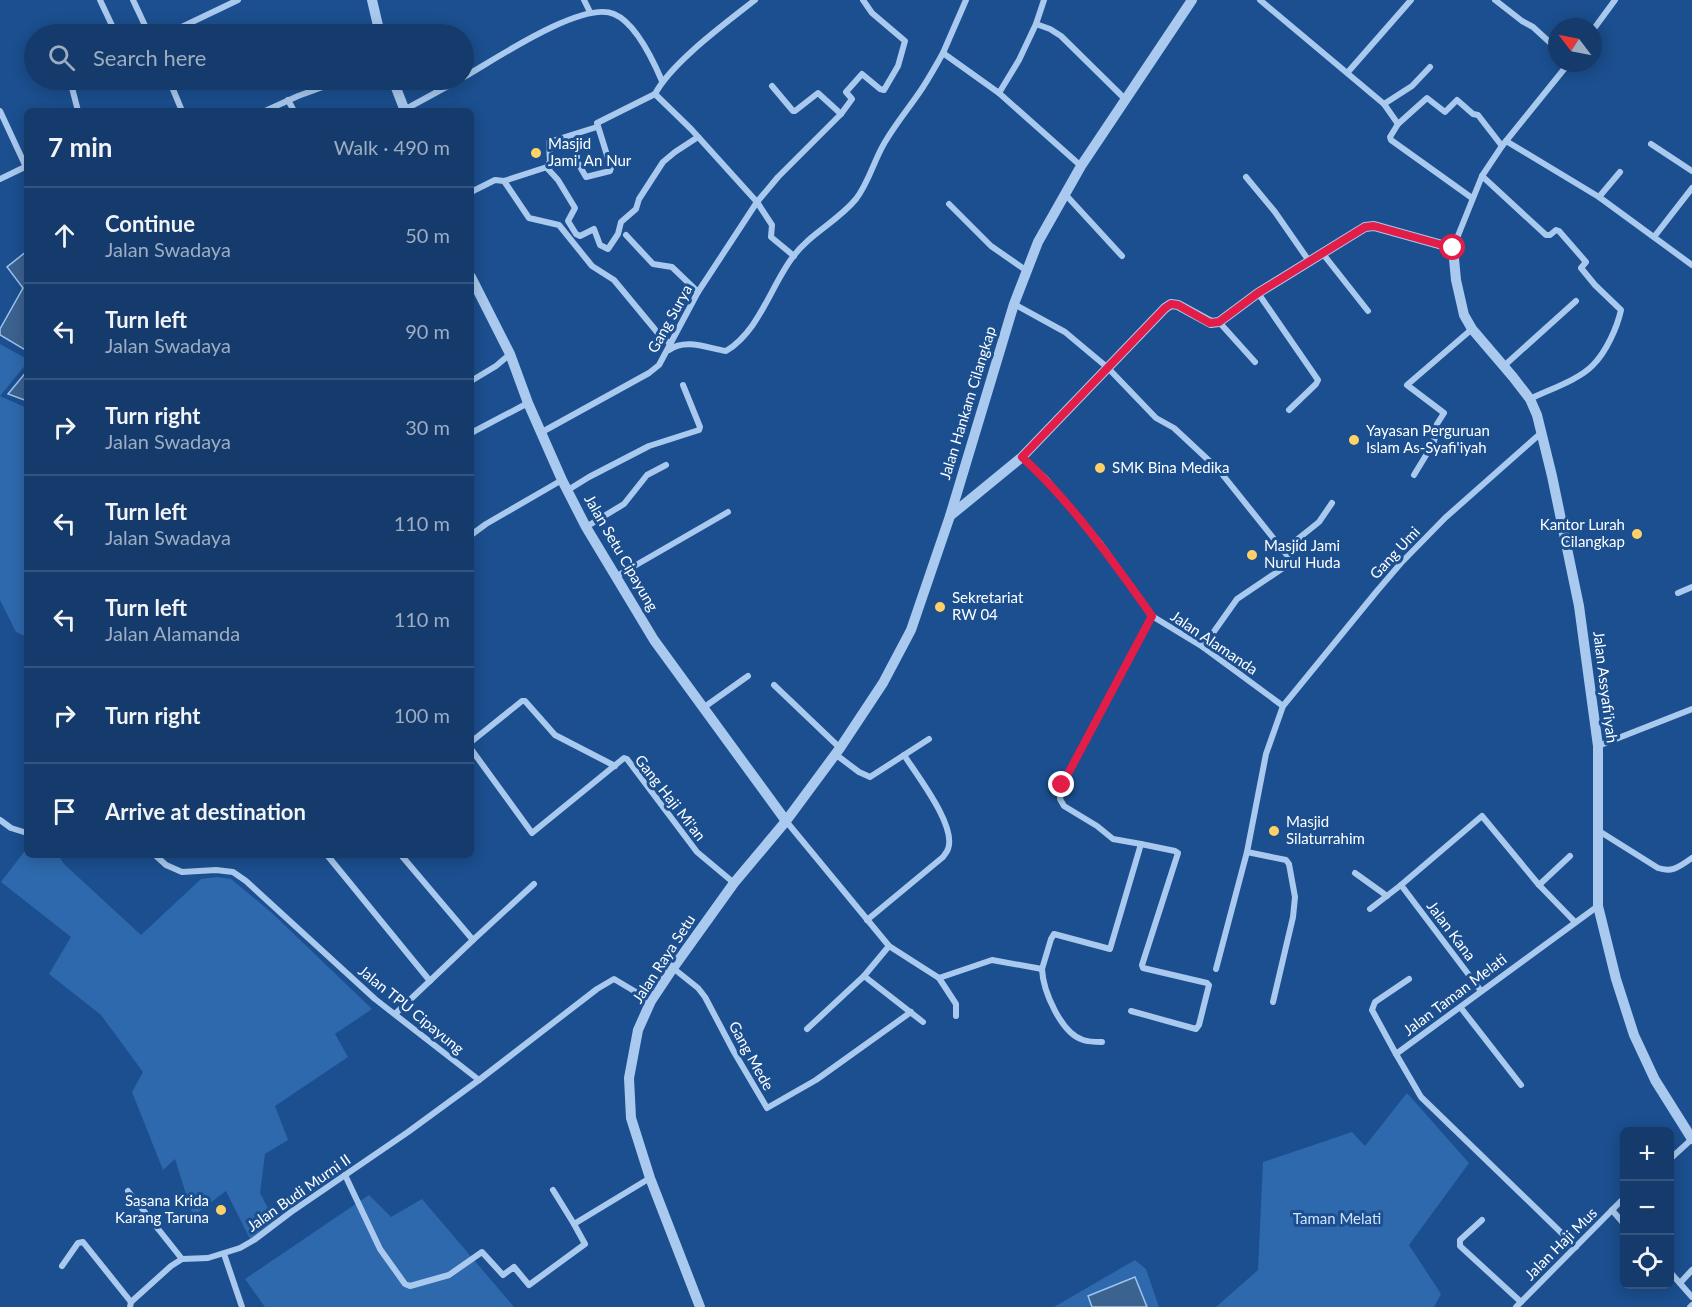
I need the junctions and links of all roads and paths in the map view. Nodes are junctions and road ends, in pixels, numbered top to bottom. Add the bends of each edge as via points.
1 (99, 0) edge
2 (133, 0) edge
3 (238, 0) edge
4 (372, 0) edge
5 (585, 0) edge
6 (755, 0) edge
7 (863, 0) edge
8 (966, 0) edge
9 (1044, 0) edge
10 (1192, 0) edge
11 (1260, 0) edge
12 (1495, 0) edge
13 (1615, 0) edge
14 (1408, 1) edge
15 (590, 12) junction
16 (1602, 18) edge
17 (111, 24) edge
18 (144, 24) edge
19 (187, 24) edge
20 (378, 24) edge
21 (1036, 24) junction
22 (1548, 41) edge
23 (943, 53) junction
24 (1430, 67) dead end
25 (474, 71) edge
26 (1348, 72) junction
27 (1562, 72) edge
28 (662, 81) junction
29 (772, 86) dead end
30 (73, 90) edge
31 (173, 90) edge
32 (315, 90) edge
33 (397, 90) edge
34 (441, 90) edge
35 (999, 93) junction
36 (655, 94) junction
37 (288, 100) junction
38 (1126, 100) junction
39 (1384, 104) junction
40 (77, 108) edge
41 (181, 108) edge
42 (271, 108) edge
43 (292, 108) edge
44 (403, 108) edge
45 (408, 108) edge
46 (0, 111) edge
47 (841, 114) junction
48 (1398, 124) junction
49 (597, 127) junction
50 (698, 137) junction
51 (1504, 143) junction
52 (1651, 144) dead end
53 (24, 162) edge
54 (1081, 166) junction
55 (24, 167) edge
56 (547, 168) junction
57 (1692, 171) edge
58 (1620, 172) dead end
59 (1482, 176) junction
60 (1246, 177) dead end
61 (0, 179) edge
62 (504, 181) junction
63 (1692, 188) edge
64 (474, 190) edge
65 (1065, 194) junction
66 (1599, 197) junction
67 (1472, 198) junction
68 (757, 202) junction
69 (949, 204) dead end
70 (626, 235) dead end
71 (1654, 237) junction
72 (1453, 248) junction
73 (1323, 254) junction
74 (794, 256) junction
75 (1122, 256) dead end
76 (1309, 261) junction
77 (1692, 265) edge
78 (1027, 271) junction
79 (474, 283) edge
80 (698, 292) junction
81 (1258, 293) junction
82 (1576, 301) dead end
83 (1014, 304) junction
84 (1368, 310) dead end
85 (1219, 322) junction
86 (1472, 329) junction
87 (669, 347) junction
88 (510, 354) junction
89 (1255, 362) dead end
90 (1505, 365) junction
91 (1108, 368) junction
92 (474, 379) edge
93 (683, 385) dead end
94 (1530, 399) junction
95 (528, 403) junction
96 (1289, 410) dead end
97 (474, 431) edge
98 (542, 432) junction
99 (1541, 433) junction
100 (1022, 457) junction
101 (666, 465) dead end
102 (1413, 475) dead end
103 (562, 480) junction
104 (568, 490) junction
105 (1332, 503) dead end
106 (728, 512) dead end
107 (950, 516) junction
108 (586, 527) junction
109 (474, 533) edge
110 (1284, 550) junction
111 (617, 576) junction
112 (1692, 587) edge
113 (1678, 593) dead end
114 (1152, 616) junction
115 (1203, 647) junction
116 (748, 676) dead end
117 (774, 686) dead end
118 (1283, 706) junction
119 (703, 708) junction
120 (1692, 709) edge
121 (929, 739) dead end
122 (474, 740) edge
123 (1598, 747) junction
124 (837, 751) junction
125 (474, 753) edge
126 (904, 755) junction
127 (615, 766) junction
128 (0, 820) edge
129 (786, 821) junction
130 (1599, 831) junction
131 (24, 832) edge
132 (1141, 844) junction
133 (1247, 852) junction
134 (1570, 856) dead end
135 (158, 858) edge
136 (329, 858) edge
137 (404, 858) edge
138 (1692, 858) edge
139 (1355, 873) dead end
140 (534, 884) dead end
141 (734, 884) junction
142 (1401, 885) junction
143 (1539, 885) junction
144 (1387, 896) junction
145 (1598, 906) junction
146 (1370, 909) dead end
147 (867, 920) junction
148 (1575, 922) junction
149 (473, 940) junction
150 (889, 946) junction
151 (673, 968) junction
152 (1042, 969) junction
153 (1216, 969) dead end
154 (864, 976) junction
155 (939, 978) junction
156 (1409, 979) dead end
157 (430, 981) junction
158 (1481, 991) junction
159 (651, 1001) junction
160 (1273, 1002) dead end
161 (1461, 1008) junction
162 (1131, 1011) dead end
163 (911, 1012) junction
164 (395, 1014) junction
165 (956, 1016) dead end
166 (923, 1022) dead end
167 (807, 1029) dead end
168 (1102, 1042) dead end
169 (1396, 1054) junction
170 (479, 1080) junction
171 (1521, 1085) dead end
172 (1692, 1139) edge
173 (1674, 1155) edge
174 (345, 1175) junction
175 (650, 1178) junction
176 (554, 1190) dead end
177 (128, 1191) dead end
178 (1620, 1202) edge
179 (1612, 1210) junction
180 (1620, 1219) edge
181 (1482, 1220) dead end
182 (574, 1224) junction
183 (1576, 1247) junction
184 (224, 1254) junction
185 (182, 1259) junction
186 (62, 1266) dead end
187 (1692, 1270) edge
188 (1674, 1276) edge
189 (1680, 1283) junction
190 (1692, 1297) edge
191 (130, 1304) edge
192 (1518, 1304) edge
193 (242, 1307) edge
194 (699, 1307) edge

1 - 17 street
2 - 18 street
3 - 19 street
4 - 20 street
5 - 15 street
6 - 28 street
7 - 47 street via 872,13 905,41 904,49 884,90 861,74 846,92 852,99
8 - 23 street
9 - 21 street
10 - 38 street, Jalan Hankam Cilangkap
11 - 26 street
12 - 22 street
13 - 16 street
14 - 26 street
15 - 25 street via 556,25
15 - 28 street via 606,11 624,19
21 - 35 street
21 - 38 street via 1061,36
23 - 35 street
23 - 74 street via 884,143 856,199
24 - 39 street via 1412,86
26 - 39 street
27 - 51 street
28 - 36 street
29 - 47 street via 793,111 818,93
30 - 40 street
31 - 41 street
32 - 37 street
33 - 44 street
34 - 45 street
35 - 54 street
36 - 49 street via 598,122
36 - 50 street
37 - 42 street
37 - 43 street
38 - 54 street, Jalan Hankam Cilangkap
39 - 48 street
46 - 53 street
47 - 68 street, Gang Surya
48 - 51 street via 1426,98 1445,112 1458,100
48 - 67 street via 1391,140
49 - 56 street via 549,142
49 - 56 street via 611,170 586,177 576,158
50 - 56 street via 663,162 636,209 621,222 608,249 600,245 594,229 576,234 568,221 575,208
50 - 68 street
51 - 59 street
51 - 66 street
52 - 57 street
54 - 65 street, Jalan Hankam Cilangkap
55 - 61 street
56 - 62 street
58 - 66 street
59 - 67 street
59 - 94 street via 1546,235 1559,231 1586,262 1582,268 1594,285 1621,310 1593,365
60 - 76 street
62 - 64 street via 495,180
62 - 87 street via 529,218 559,225 592,266 614,280
63 - 71 street
65 - 75 street
65 - 78 street, Jalan Hankam Cilangkap
66 - 71 street
67 - 72 street
68 - 74 street via 772,225 771,237
68 - 80 street, Gang Surya
69 - 78 street via 991,246
70 - 80 street via 653,264 672,267
71 - 77 street
72 - 73 street via 1374,226 1355,231
72 - 86 street, Jalan Assyafi'iyah via 1459,298
73 - 76 street
73 - 84 street
74 - 87 street via 756,319 727,350 690,344
76 - 81 street
78 - 83 street, Jalan Hankam Cilangkap
79 - 88 street, Jalan Setu Cipayung
80 - 87 street, Gang Surya
81 - 85 street
81 - 96 street via 1318,380
82 - 90 street
83 - 91 street via 1065,332
83 - 107 street, Jalan Hankam Cilangkap
85 - 89 street
85 - 91 street via 1210,323 1171,304
86 - 90 street, Jalan Assyafi'iyah
86 - 102 street via 1407,385 1444,413 1437,424 1434,442
87 - 98 street, Gang Surya via 650,373
88 - 92 street
88 - 95 street, Jalan Setu Cipayung
90 - 94 street, Jalan Assyafi'iyah
91 - 100 street
91 - 110 street via 1156,418 1174,428 1218,469
93 - 104 street via 699,430 650,446
94 - 99 street, Jalan Assyafi'iyah
95 - 97 street
95 - 98 street, Jalan Setu Cipayung
98 - 103 street, Jalan Setu Cipayung
99 - 118 street, Gang Umi via 1444,518 1401,563
99 - 123 street, Jalan Assyafi'iyah via 1579,606
100 - 107 street
100 - 114 street, Jalan Alamanda via 1100,543
101 - 108 street via 647,475 624,504
103 - 104 street, Jalan Setu Cipayung
103 - 109 street
104 - 108 street, Jalan Setu Cipayung
105 - 110 street via 1319,522
106 - 111 street
107 - 124 street, Jalan Hankam Cilangkap via 911,630 883,683
108 - 111 street, Jalan Setu Cipayung
110 - 115 street via 1289,564 1237,599
111 - 119 street, Jalan Setu Cipayung via 654,640
112 - 113 street
114 - 115 street, Jalan Alamanda
114 - 132 street via 1060,794 1064,806 1113,839
115 - 118 street, Jalan Alamanda
116 - 119 street
117 - 124 street
118 - 133 street, Gang Umi via 1266,754
119 - 129 street, Jalan Setu Cipayung
120 - 123 street
121 - 126 street
122 - 127 street via 525,701 562,739
123 - 130 street, Jalan Assyafi'iyah
124 - 126 street via 870,777
124 - 129 street, Jalan Hankam Cilangkap
125 - 127 street, Gang Haji Mi'an via 530,832
126 - 147 street via 941,812 948,849
127 - 141 street, Gang Haji Mi'an via 624,758 631,761 697,852
128 - 131 street
129 - 141 street, Jalan Raya Setu
129 - 147 street
130 - 138 street via 1665,871 1673,871
130 - 145 street, Jalan Assyafi'iyah
132 - 152 street via 1111,948 1054,934
132 - 162 street via 1178,853 1143,968 1209,985 1196,1029
133 - 153 street, Gang Umi
133 - 160 street via 1286,860 1295,897
134 - 143 street
135 - 164 street, Jalan TPU Cipayung via 182,872 216,870 246,881
136 - 157 street
137 - 149 street
139 - 144 street
140 - 149 street
141 - 151 street, Jalan Raya Setu
142 - 143 street via 1482,816
142 - 144 street
142 - 158 street, Jalan Kana
143 - 148 street
144 - 146 street
145 - 148 street, Jalan Taman Melati
145 - 172 street, Jalan Assyafi'iyah via 1634,1035
147 - 150 street
148 - 158 street, Jalan Taman Melati
149 - 157 street
150 - 154 street
150 - 155 street
151 - 159 street, Jalan Raya Setu
151 - 163 street, Gang Mede via 705,997 767,1108 816,1080
152 - 155 street via 992,960
152 - 168 street via 1056,1014 1083,1040
154 - 163 street
154 - 167 street
155 - 165 street via 956,1004
156 - 169 street via 1372,1006
157 - 164 street
158 - 161 street, Jalan Taman Melati
159 - 170 street via 614,979
159 - 175 street, Jalan Raya Setu via 638,1030 628,1078 631,1119
161 - 169 street, Jalan Taman Melati
161 - 171 street
163 - 166 street
164 - 170 street, Jalan TPU Cipayung
169 - 183 street, Jalan Taman Melati via 1421,1097
170 - 174 street, Jalan Budi Murni II
172 - 173 street
174 - 182 street via 380,1249 410,1286 448,1275 482,1252 503,1275 514,1267 529,1285 585,1244
174 - 184 street, Jalan Budi Murni II via 254,1240
175 - 182 street
175 - 194 street, Jalan Raya Setu
176 - 182 street
177 - 185 street
178 - 179 street, Jalan Haji Mus
179 - 180 street
179 - 183 street, Jalan Haji Mus
181 - 192 street via 1459,1244
183 - 192 street, Jalan Haji Mus
184 - 185 street, Jalan Budi Murni II
184 - 193 street
185 - 191 street
186 - 191 street via 78,1243 83,1242
187 - 189 street
188 - 189 street
189 - 190 street

